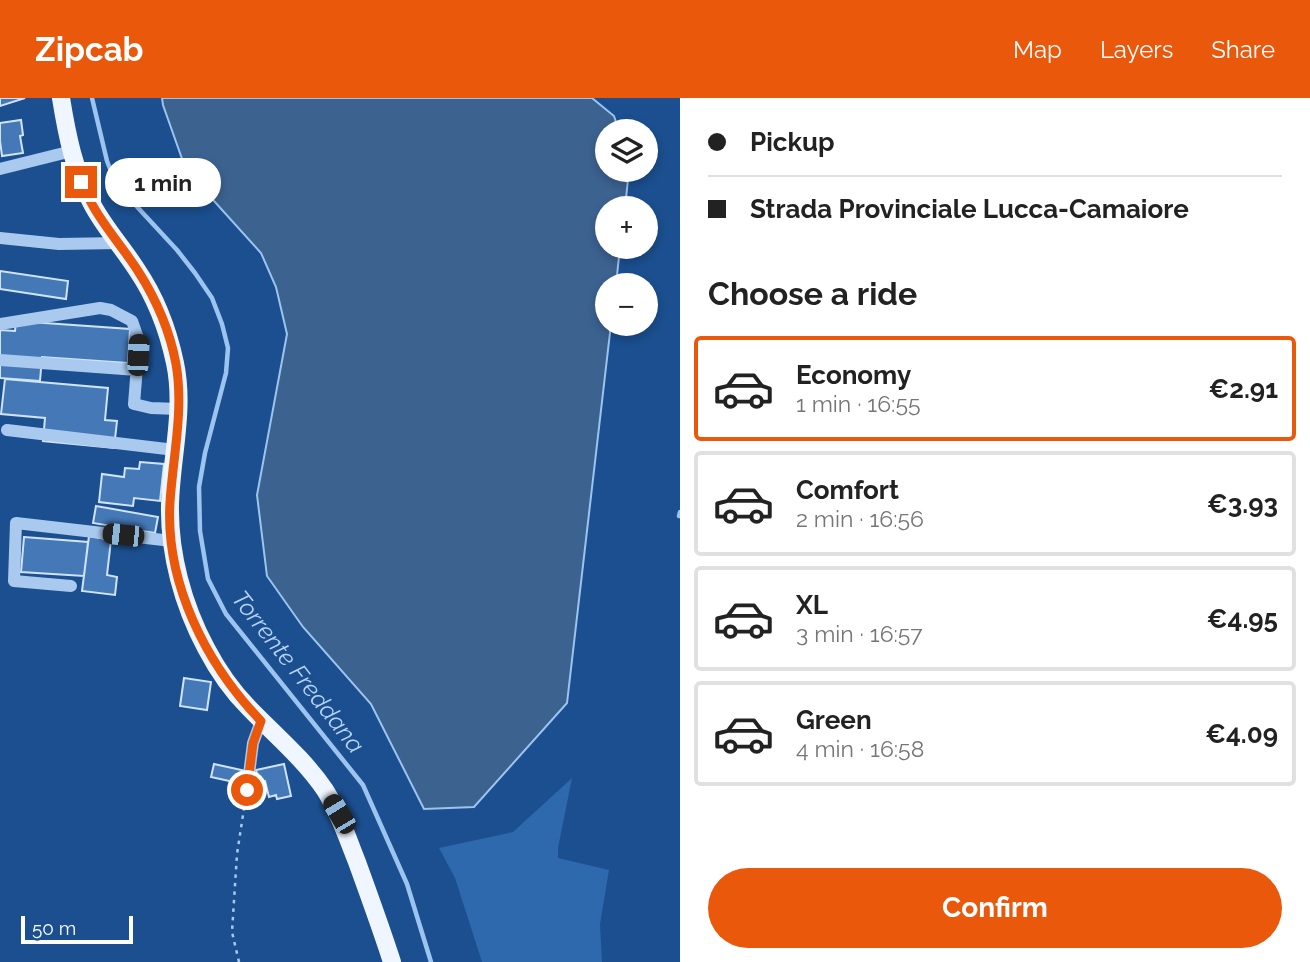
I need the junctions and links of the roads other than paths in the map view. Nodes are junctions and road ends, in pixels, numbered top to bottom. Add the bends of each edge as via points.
1 (61, 98) edge
2 (72, 151) junction
3 (0, 169) edge
4 (0, 238) edge
5 (119, 243) junction
6 (0, 324) edge
7 (0, 360) edge
8 (137, 370) junction
9 (178, 409) junction
10 (7, 430) dead end
11 (175, 450) junction
12 (172, 541) junction
13 (71, 586) dead end
14 (261, 721) junction
15 (247, 790) road end
16 (392, 962) edge

1 - 2 main road
2 - 3 street
2 - 5 main road via 93,206
4 - 5 street via 59,244
5 - 9 main road via 164,323 176,365
6 - 8 street via 111,310 135,327
7 - 8 street
8 - 9 street via 134,404
9 - 11 main road
10 - 11 street
11 - 12 main road
12 - 13 street via 16,523 14,581
12 - 14 main road via 182,590 206,648
14 - 15 street
14 - 16 main road via 305,764 339,814

